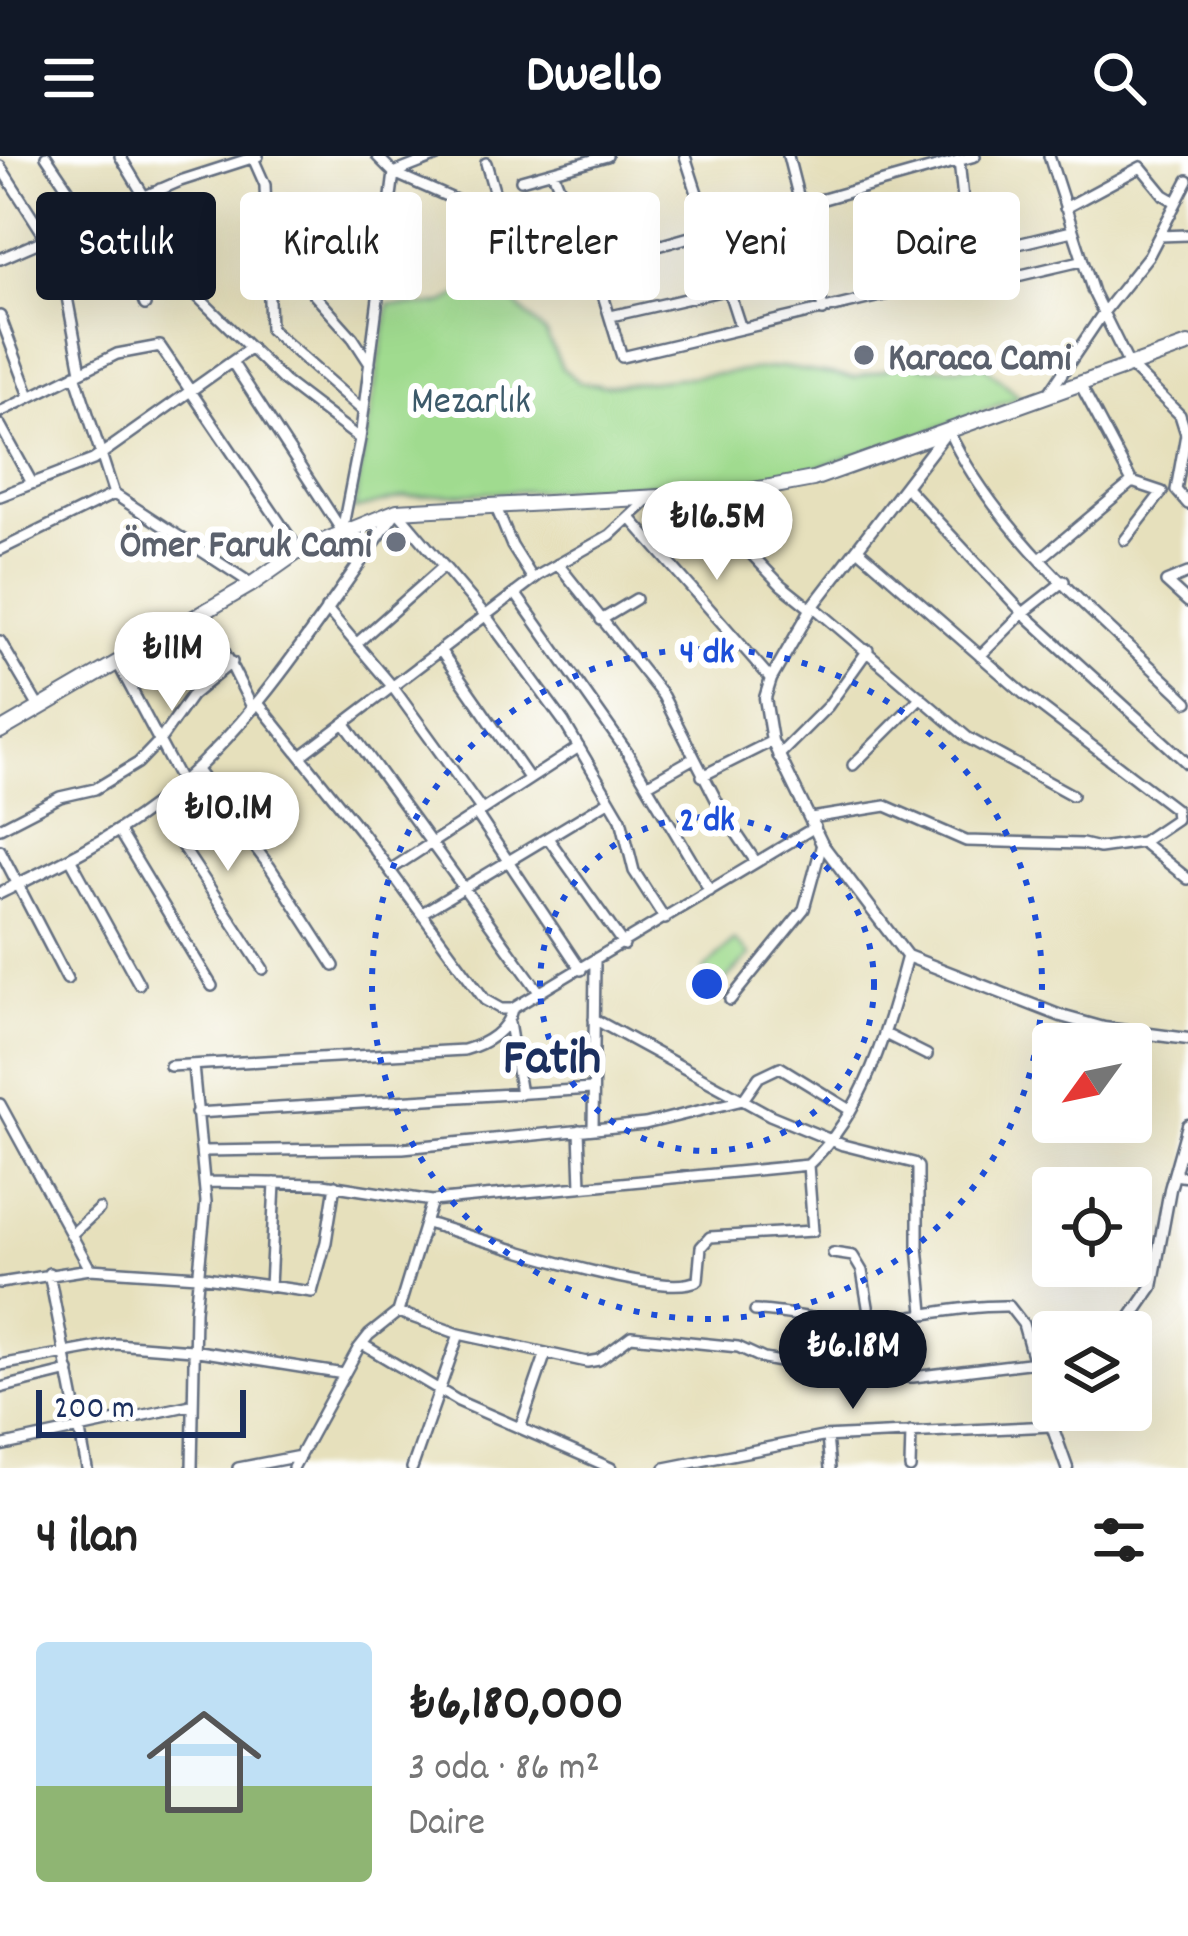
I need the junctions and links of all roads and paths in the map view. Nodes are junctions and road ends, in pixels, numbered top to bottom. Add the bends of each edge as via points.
1 (46, 156) edge
2 (120, 156) edge
3 (377, 156) edge
4 (437, 156) edge
5 (607, 156) edge
6 (685, 156) edge
7 (788, 156) edge
8 (975, 156) edge
9 (1049, 156) edge
10 (256, 157) edge
11 (959, 160) junction
12 (486, 163) dead end
13 (0, 166) edge
14 (553, 172) junction
15 (394, 173) junction
16 (520, 180) dead end
17 (1188, 180) edge
18 (160, 189) junction
19 (70, 192) edge
20 (142, 192) edge
21 (154, 192) edge
22 (494, 192) edge
23 (561, 192) edge
24 (697, 192) edge
25 (798, 192) edge
26 (962, 192) edge
27 (446, 197) edge
28 (829, 197) edge
29 (1181, 198) edge
30 (1064, 208) junction
31 (36, 221) edge
32 (1072, 231) junction
33 (1188, 235) edge
34 (1159, 236) junction
35 (36, 243) edge
36 (1020, 243) edge
37 (0, 258) edge
38 (1082, 261) junction
39 (1020, 275) edge
40 (68, 300) edge
41 (143, 300) edge
42 (319, 300) edge
43 (607, 300) edge
44 (684, 300) edge
45 (732, 300) edge
46 (822, 300) edge
47 (864, 300) edge
48 (145, 305) dead end
49 (823, 310) junction
50 (1103, 313) junction
51 (0, 316) edge
52 (611, 316) junction
53 (741, 329) junction
54 (1188, 345) edge
55 (251, 349) junction
56 (232, 362) junction
57 (370, 364) junction
58 (1129, 365) junction
59 (78, 372) junction
60 (1080, 384) junction
61 (192, 391) junction
62 (30, 396) junction
63 (1046, 398) junction
64 (361, 409) junction
65 (0, 412) edge
66 (0, 425) edge
67 (948, 430) junction
68 (360, 439) junction
69 (104, 453) junction
70 (1132, 482) junction
71 (32, 483) junction
72 (906, 487) junction
73 (1176, 490) junction
74 (1162, 492) junction
75 (115, 494) junction
76 (700, 494) junction
77 (654, 495) junction
78 (0, 496) edge
79 (1188, 504) edge
80 (495, 505) junction
81 (397, 511) junction
82 (631, 519) junction
83 (341, 531) junction
84 (1124, 540) dead end
85 (858, 549) junction
86 (0, 550) edge
87 (299, 551) junction
88 (1040, 559) junction
89 (558, 565) junction
90 (444, 566) junction
91 (1188, 573) edge
92 (533, 579) junction
93 (1064, 580) junction
94 (252, 584) junction
95 (515, 593) junction
96 (636, 599) dead end
97 (1188, 602) edge
98 (326, 608) junction
99 (812, 608) junction
100 (205, 613) junction
101 (1023, 613) junction
102 (486, 616) junction
103 (601, 620) junction
104 (0, 641) edge
105 (357, 643) junction
106 (440, 650) junction
107 (868, 650) junction
108 (980, 656) junction
109 (232, 662) junction
110 (118, 664) junction
111 (771, 679) junction
112 (392, 686) junction
113 (922, 697) junction
114 (1188, 702) edge
115 (256, 706) junction
116 (40, 710) junction
117 (345, 724) junction
118 (0, 731) edge
119 (160, 740) junction
120 (772, 741) junction
121 (579, 746) junction
122 (301, 756) junction
123 (778, 756) junction
124 (694, 758) junction
125 (1188, 764) edge
126 (853, 765) dead end
127 (196, 769) junction
128 (702, 776) junction
129 (529, 778) junction
130 (182, 782) junction
131 (648, 784) junction
132 (1072, 795) dead end
133 (610, 800) junction
134 (154, 805) junction
135 (479, 811) junction
136 (1183, 815) edge
137 (813, 822) junction
138 (0, 828) edge
139 (118, 830) junction
140 (548, 838) junction
141 (434, 841) junction
142 (1142, 842) junction
143 (822, 844) junction
144 (0, 850) edge
145 (70, 858) junction
146 (756, 862) junction
147 (508, 865) junction
148 (390, 870) junction
149 (1188, 879) edge
150 (16, 885) junction
151 (467, 889) junction
152 (710, 891) junction
153 (0, 893) edge
154 (422, 913) junction
155 (665, 919) junction
156 (624, 945) junction
157 (907, 956) junction
158 (595, 962) junction
159 (334, 966) dead end
160 (263, 969) dead end
161 (581, 970) junction
162 (67, 979) dead end
163 (139, 984) dead end
164 (212, 986) dead end
165 (540, 993) junction
166 (730, 1000) dead end
167 (512, 1009) junction
168 (594, 1019) junction
169 (509, 1022) junction
170 (884, 1034) junction
171 (1188, 1039) edge
172 (927, 1055) dead end
173 (170, 1066) dead end
174 (193, 1066) junction
175 (592, 1089) junction
176 (521, 1094) junction
177 (743, 1100) junction
178 (0, 1104) edge
179 (850, 1111) junction
180 (196, 1113) junction
181 (1188, 1125) edge
182 (593, 1129) junction
183 (579, 1130) junction
184 (832, 1141) junction
185 (203, 1151) junction
186 (808, 1166) junction
187 (1174, 1174) junction
188 (1188, 1177) edge
189 (206, 1182) junction
190 (275, 1183) junction
191 (334, 1186) junction
192 (581, 1186) junction
193 (432, 1201) junction
194 (99, 1209) dead end
195 (427, 1223) junction
196 (72, 1234) junction
197 (833, 1253) dead end
198 (90, 1269) junction
199 (49, 1273) junction
200 (198, 1276) junction
201 (0, 1283) edge
202 (270, 1286) junction
203 (755, 1311) dead end
204 (1135, 1311) edge
205 (398, 1312) junction
206 (924, 1312) junction
207 (873, 1319) junction
208 (846, 1323) junction
209 (459, 1334) junction
210 (362, 1345) junction
211 (64, 1350) junction
212 (193, 1350) junction
213 (1032, 1350) edge
214 (547, 1353) junction
215 (1032, 1363) edge
216 (0, 1365) edge
217 (69, 1371) junction
218 (344, 1374) junction
219 (0, 1388) edge
220 (438, 1390) junction
221 (191, 1405) junction
222 (1032, 1427) edge
223 (520, 1428) junction
224 (80, 1429) junction
225 (1054, 1431) edge
226 (911, 1432) junction
227 (826, 1437) junction
228 (0, 1446) edge
229 (301, 1462) edge
230 (87, 1468) edge
231 (192, 1468) edge
232 (238, 1468) edge
233 (293, 1468) edge
234 (412, 1468) edge
235 (611, 1468) edge
236 (665, 1468) edge
237 (830, 1468) edge
238 (910, 1468) edge
239 (1067, 1468) edge

1 - 19 street
2 - 20 street
3 - 15 street
4 - 15 street
5 - 14 street
6 - 24 street
7 - 25 street
8 - 11 street
9 - 30 street
10 - 18 street
10 - 64 street via 265,185 270,329
11 - 26 street
11 - 28 street
12 - 22 street
13 - 31 street
14 - 16 street
14 - 23 street
15 - 27 street
15 - 57 street
17 - 29 street
18 - 21 street
18 - 55 street via 186,282
29 - 30 street via 1164,195 1141,167
29 - 34 street
30 - 32 street
32 - 36 street
32 - 38 street
33 - 34 street
34 - 50 street
35 - 37 street
38 - 39 street
38 - 50 street
40 - 59 street
41 - 48 street
42 - 57 street
43 - 52 street
44 - 52 street
45 - 53 street
46 - 49 street
47 - 49 street
49 - 53 street
50 - 58 street
50 - 63 street
51 - 62 street
52 - 53 street via 622,357
54 - 58 main road
55 - 56 street
55 - 68 street
56 - 61 street
56 - 83 street
57 - 64 street
58 - 60 main road
58 - 73 street via 1186,424
59 - 61 street via 160,346
59 - 62 street
59 - 69 street
60 - 63 main road
60 - 70 street
61 - 69 street
61 - 87 street
62 - 65 street
63 - 67 main road
64 - 68 street
66 - 71 street
67 - 72 street
67 - 76 main road via 813,479
67 - 88 street via 975,479
68 - 83 street
69 - 71 street
69 - 75 street
70 - 74 street
70 - 88 street
71 - 78 street
72 - 85 street
72 - 101 street
73 - 74 street
73 - 79 street
74 - 84 street
75 - 86 street
75 - 94 street
76 - 77 main road
76 - 99 street
77 - 80 main road
77 - 82 street
80 - 81 main road
80 - 92 street
81 - 83 main road
81 - 90 street
81 - 98 street
82 - 89 street
82 - 111 street
83 - 87 main road
85 - 99 street
85 - 108 street
87 - 94 main road
88 - 93 street
89 - 92 street
89 - 103 street
90 - 102 street
90 - 105 street
91 - 97 street via 1166,582
92 - 95 street
93 - 101 street
93 - 114 street
94 - 100 main road
95 - 102 street
95 - 131 street
96 - 103 street
98 - 105 street
98 - 115 street
99 - 107 street
99 - 111 street
100 - 109 street
100 - 110 main road
101 - 108 street
101 - 125 street
102 - 106 street
102 - 121 street
103 - 124 street via 663,696
104 - 116 street
105 - 112 street
106 - 112 street
106 - 129 street
107 - 113 street
107 - 123 street
108 - 136 street
109 - 115 street
109 - 119 street via 192,694
110 - 116 main road
110 - 119 street
111 - 120 street via 765,698
112 - 117 street
112 - 135 street
113 - 126 street
113 - 132 street via 968,738
115 - 122 street
115 - 127 street
116 - 118 main road
117 - 122 street
117 - 141 street
119 - 130 street
119 - 138 street via 109,782
120 - 123 street
120 - 128 street
121 - 129 street
121 - 133 street
122 - 148 street
123 - 137 street
124 - 128 street
124 - 131 street
127 - 130 street
127 - 159 street
128 - 146 street
129 - 135 street
130 - 134 street
131 - 152 street
133 - 140 street
133 - 155 street via 639,882
134 - 139 street
134 - 160 street
135 - 141 street
135 - 147 street
136 - 142 street
137 - 142 street via 886,806 966,841 1099,848
137 - 143 street
137 - 146 street
139 - 145 street
139 - 164 street
140 - 147 street
140 - 156 street
141 - 148 street
141 - 151 street
142 - 149 street
143 - 157 street
143 - 166 street via 804,910
144 - 150 street
145 - 150 street
145 - 163 street
146 - 152 street
147 - 151 street
147 - 161 street
148 - 154 street
150 - 153 street
150 - 162 street
151 - 154 street
151 - 165 street
152 - 155 street
154 - 167 street via 485,1000
155 - 156 street
156 - 158 street
157 - 170 street
157 - 171 street via 1061,1016
158 - 161 street
158 - 168 street
161 - 165 street
165 - 167 street
167 - 169 street
168 - 175 street
168 - 177 street
169 - 174 street via 464,1050
169 - 176 street
170 - 172 street
170 - 179 street
173 - 174 street
174 - 180 street
175 - 176 street
175 - 182 street
176 - 180 street
177 - 179 street via 759,1077 780,1067
177 - 182 street
177 - 184 street
178 - 196 street
179 - 184 street
180 - 185 street
181 - 187 street
182 - 183 street
183 - 185 street via 403,1148
183 - 192 street
184 - 186 street
184 - 206 street via 918,1167
185 - 189 street
186 - 192 street
186 - 195 street via 813,1231 710,1237 701,1246 698,1280 685,1287 615,1277
187 - 188 street
187 - 204 street via 1152,1287
189 - 190 street
189 - 200 street
190 - 191 street
190 - 202 street
191 - 193 street
191 - 202 street via 312,1292
192 - 193 street
193 - 195 street
194 - 196 street
195 - 205 street
196 - 198 street
197 - 207 street via 859,1264
198 - 199 street
198 - 200 street
199 - 201 street
199 - 211 street
200 - 202 street
200 - 212 street
203 - 208 street
205 - 209 street
205 - 210 street
206 - 207 street
206 - 213 street via 1009,1306
207 - 208 street
207 - 215 street via 880,1377
208 - 214 street via 802,1366 738,1347 631,1336 593,1361
209 - 214 street
209 - 220 street
210 - 218 street
210 - 220 street
211 - 212 street
211 - 216 street
211 - 217 street
212 - 218 street
212 - 221 street
214 - 223 street
217 - 219 street
217 - 224 street
218 - 229 street
220 - 223 street
220 - 234 street
221 - 224 street
221 - 231 street
222 - 226 street
223 - 235 street
224 - 228 street
224 - 230 street
225 - 239 street
226 - 227 street
226 - 238 street
227 - 236 street
227 - 237 street
229 - 232 street
229 - 233 street

